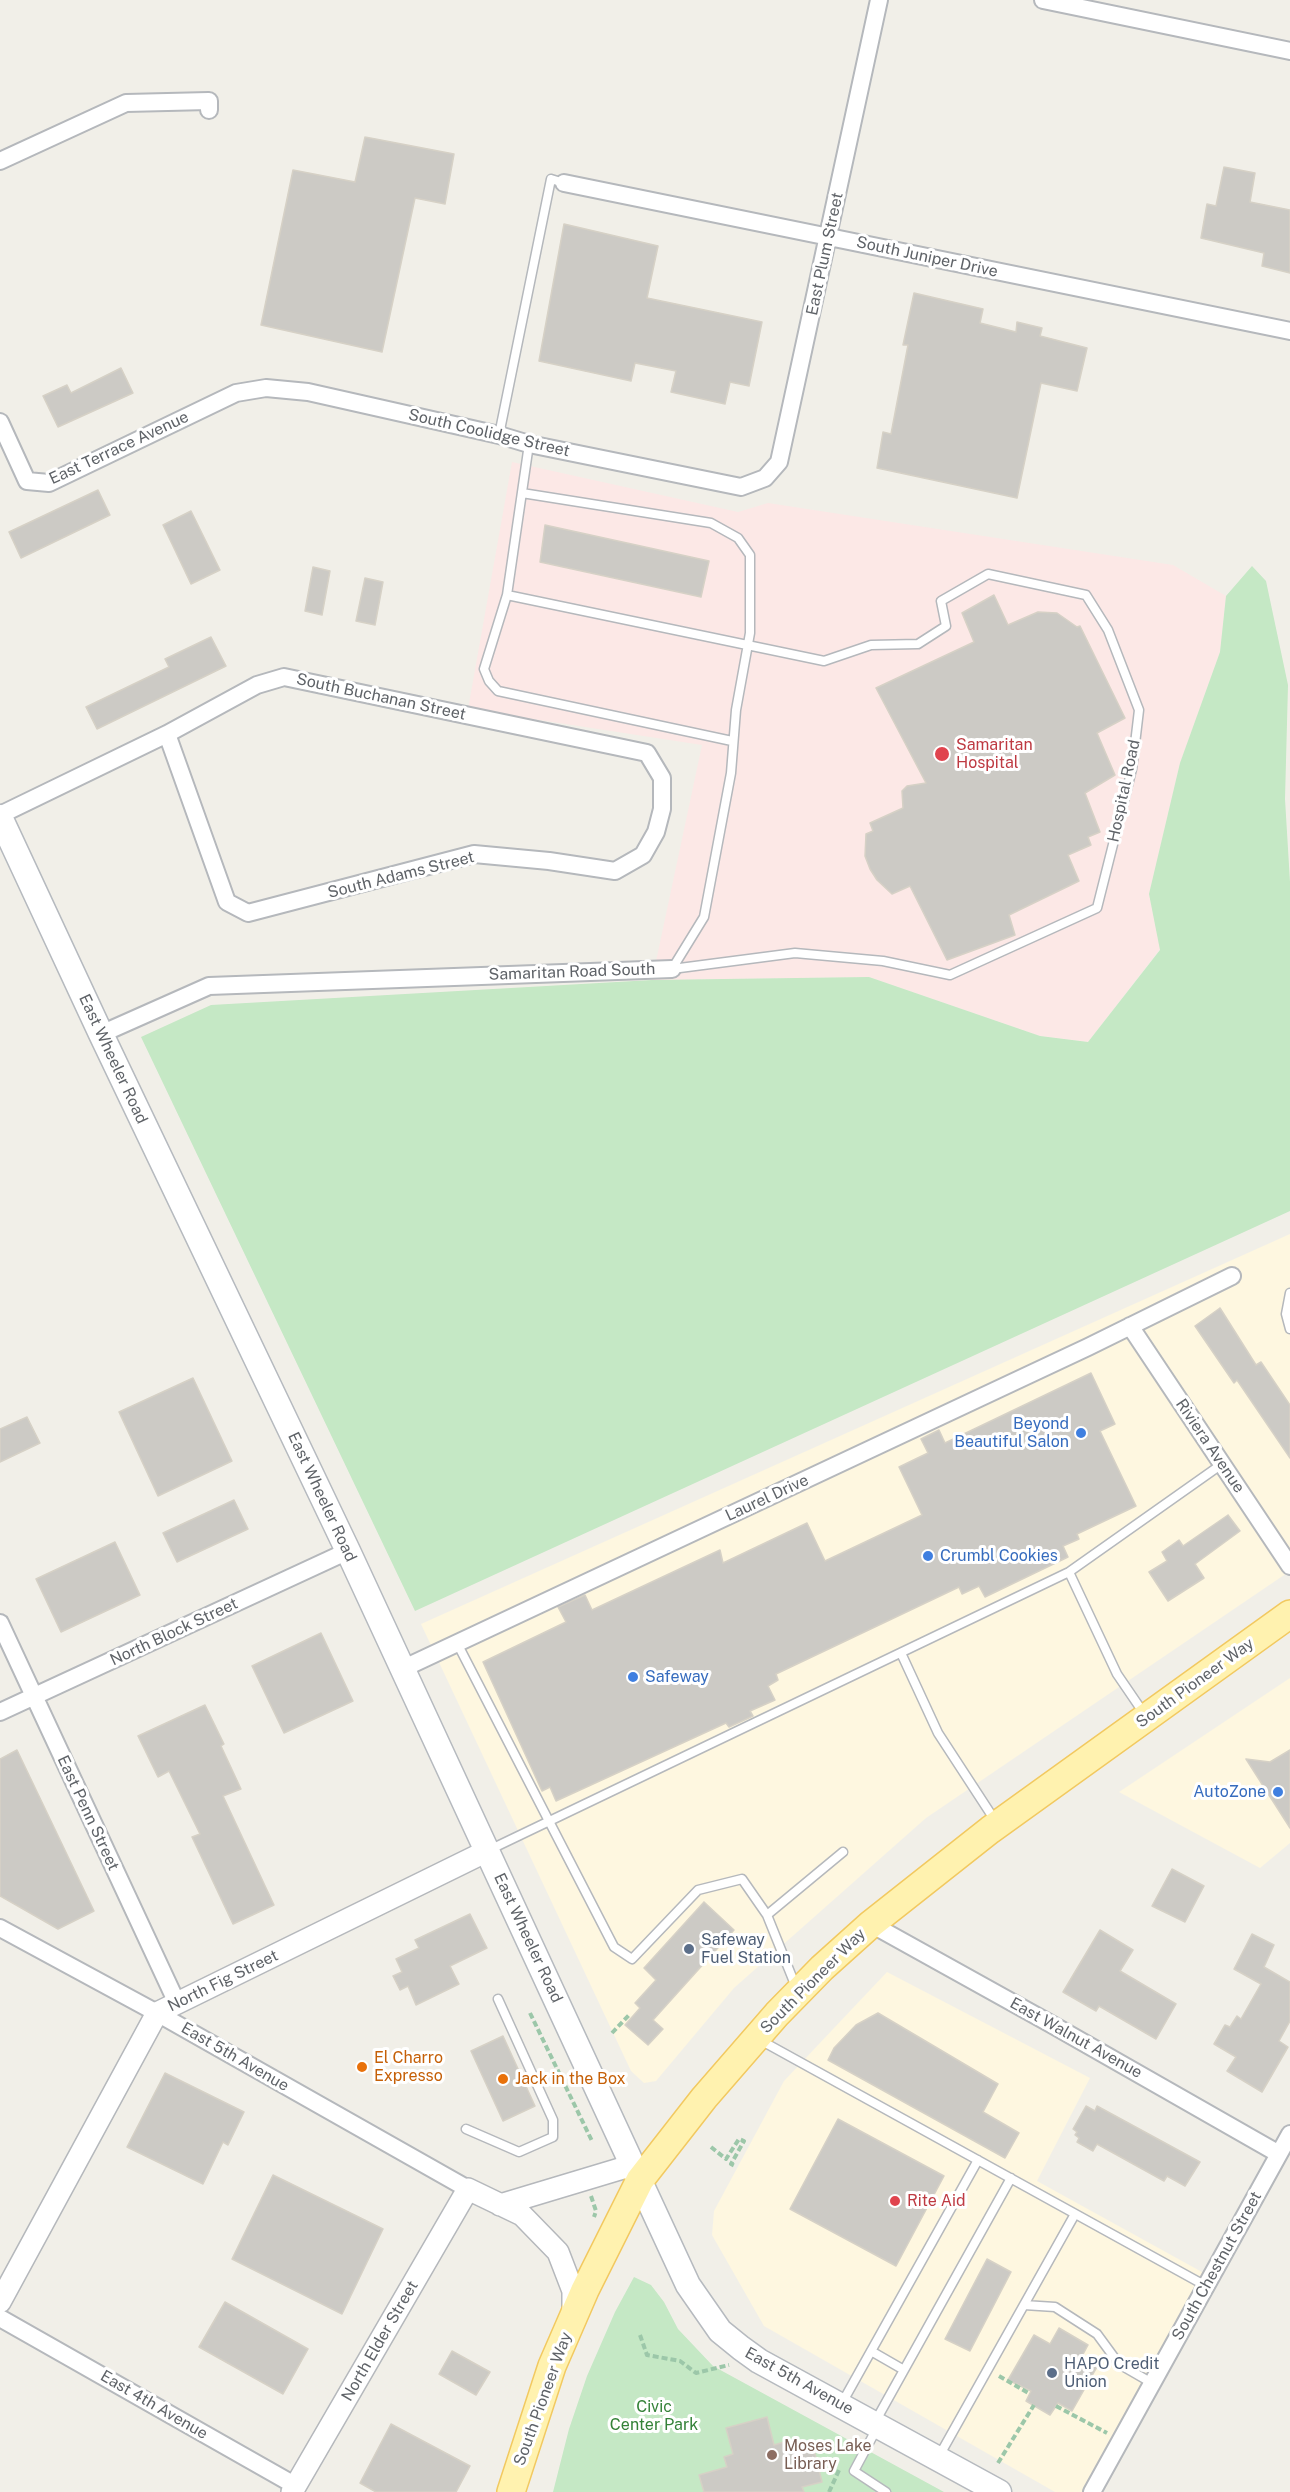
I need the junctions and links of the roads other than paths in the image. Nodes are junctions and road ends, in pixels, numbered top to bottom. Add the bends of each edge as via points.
1 (879, 0) edge
2 (1043, 0) edge
3 (1290, 51) edge
4 (209, 110) dead end
5 (0, 161) edge
6 (564, 183) joint
7 (829, 237) junction
8 (1290, 331) edge
9 (236, 393) joint
10 (0, 422) edge
11 (499, 435) junction
12 (530, 444) junction
13 (741, 487) joint
14 (522, 493) junction
15 (507, 596) junction
16 (747, 644) junction
17 (167, 734) junction
18 (732, 741) junction
19 (647, 753) joint
20 (0, 816) edge
21 (672, 969) junction
22 (101, 1034) junction
23 (1232, 1276) dead end
24 (1290, 1293) edge
25 (1130, 1326) junction
26 (1290, 1329) edge
27 (1222, 1464) junction
28 (348, 1551) junction
29 (1290, 1566) edge
30 (1069, 1572) junction
31 (1290, 1614) edge
32 (0, 1623) edge
33 (457, 1643) junction
34 (901, 1653) junction
35 (402, 1669) junction
36 (34, 1696) junction
37 (0, 1712) edge
38 (1147, 1718) junction
39 (549, 1821) junction
40 (998, 1825) junction
41 (487, 1851) junction
42 (843, 1852) dead end
43 (767, 1915) junction
44 (871, 1924) junction
45 (0, 1928) edge
46 (798, 1992) junction
47 (498, 1999) dead end
48 (177, 2003) junction
49 (157, 2013) junction
50 (756, 2037) junction
51 (466, 2129) dead end
52 (1290, 2134) edge
53 (1279, 2154) junction
54 (978, 2160) junction
55 (637, 2173) junction
56 (1011, 2178) junction
57 (468, 2189) junction
58 (500, 2205) junction
59 (1075, 2214) junction
60 (1206, 2286) junction
61 (0, 2302) edge
62 (1024, 2305) junction
63 (0, 2318) edge
64 (573, 2318) junction
65 (871, 2351) junction
66 (904, 2370) junction
67 (1152, 2383) junction
68 (841, 2404) junction
69 (877, 2424) junction
70 (938, 2458) junction
71 (297, 2489) edge
72 (511, 2492) edge
73 (886, 2492) edge
74 (998, 2492) edge
75 (1092, 2492) edge

1 - 7 street, East Plum Street
2 - 3 street
4 - 5 street via 209,101 126,103
6 - 7 street, South Juniper Drive
6 - 11 lane via 551,179
7 - 8 street, South Juniper Drive
7 - 13 street, East Plum Street via 779,462 765,478
9 - 10 street, East Terrace Avenue via 49,483 27,481
9 - 11 street, South Coolidge Street via 266,388 308,392
11 - 12 street, South Coolidge Street
12 - 13 street, South Coolidge Street
12 - 14 lane
14 - 15 lane
14 - 16 lane, Samaritan Road South via 711,523 738,538 750,555
15 - 16 lane
15 - 18 lane via 484,669 498,691
16 - 18 lane, Samaritan Road South
16 - 21 lane, Hospital Road via 824,661 871,645 918,644 946,626 941,601 988,574 1086,595 1108,630 1139,711 1132,769 1097,908 950,975 884,961 795,953
17 - 19 street, South Buchanan Street via 257,685 284,677
17 - 19 street, South Adams Street via 227,902 248,913 474,855 615,871 643,855 656,832 662,809 662,778
17 - 20 street, South Buchanan Street
18 - 21 lane, Samaritan Road South via 731,773 704,917
20 - 22 main road, East Wheeler Road
21 - 22 street, Samaritan Road South via 208,986
22 - 28 main road, East Wheeler Road
23 - 25 street, Laurel Drive
24 - 26 lane via 1286,1314
25 - 27 street, Riviera Avenue
25 - 33 street, Laurel Drive
27 - 29 street, Riviera Avenue
27 - 30 lane
28 - 35 main road, East Wheeler Road
28 - 36 street, North Block Street
30 - 34 lane
30 - 38 lane via 1117,1674
31 - 38 main road, South Pioneer Way
32 - 36 street, East Penn Street
33 - 35 street, Laurel Drive
33 - 39 lane
34 - 39 lane
34 - 40 lane via 938,1733
35 - 41 main road, East Wheeler Road
36 - 37 street, North Block Street
36 - 48 street, East Penn Street
38 - 40 main road, South Pioneer Way
39 - 41 lane
39 - 43 lane via 614,1947 632,1959 698,1890 742,1879
40 - 44 main road, South Pioneer Way
41 - 48 street, North Fig Street
41 - 55 main road, East Wheeler Road
42 - 43 lane
43 - 46 lane
44 - 46 main road, South Pioneer Way
44 - 53 street, East Walnut Avenue
45 - 49 street, East 5th Avenue
46 - 50 main road, South Pioneer Way
47 - 51 lane via 553,2120 553,2137 519,2152
48 - 49 street, North Fig Street
49 - 57 street, East 5th Avenue
49 - 61 street, North Fig Street
50 - 54 lane
50 - 55 main road, South Pioneer Way
52 - 53 street, South Chestnut Street
53 - 60 street, South Chestnut Street
54 - 56 lane
54 - 65 lane
55 - 58 street
55 - 64 main road, South Pioneer Way
55 - 68 main road, East 5th Avenue via 688,2285 720,2331 759,2361
56 - 59 lane
56 - 66 lane
57 - 58 street
57 - 71 street, North Elder Street
58 - 64 street via 522,2215 558,2252 573,2291
59 - 60 lane
59 - 62 lane
60 - 67 street, South Chestnut Street
62 - 67 lane via 1055,2307 1097,2334 1119,2364
62 - 70 lane
63 - 71 street, East 4th Avenue
64 - 72 main road, South Pioneer Way via 552,2366
65 - 66 lane
65 - 68 lane
66 - 69 lane
67 - 75 street, South Chestnut Street
68 - 69 main road, East 5th Avenue
69 - 70 main road, East 5th Avenue
69 - 73 lane via 854,2471
70 - 74 main road, East 5th Avenue

